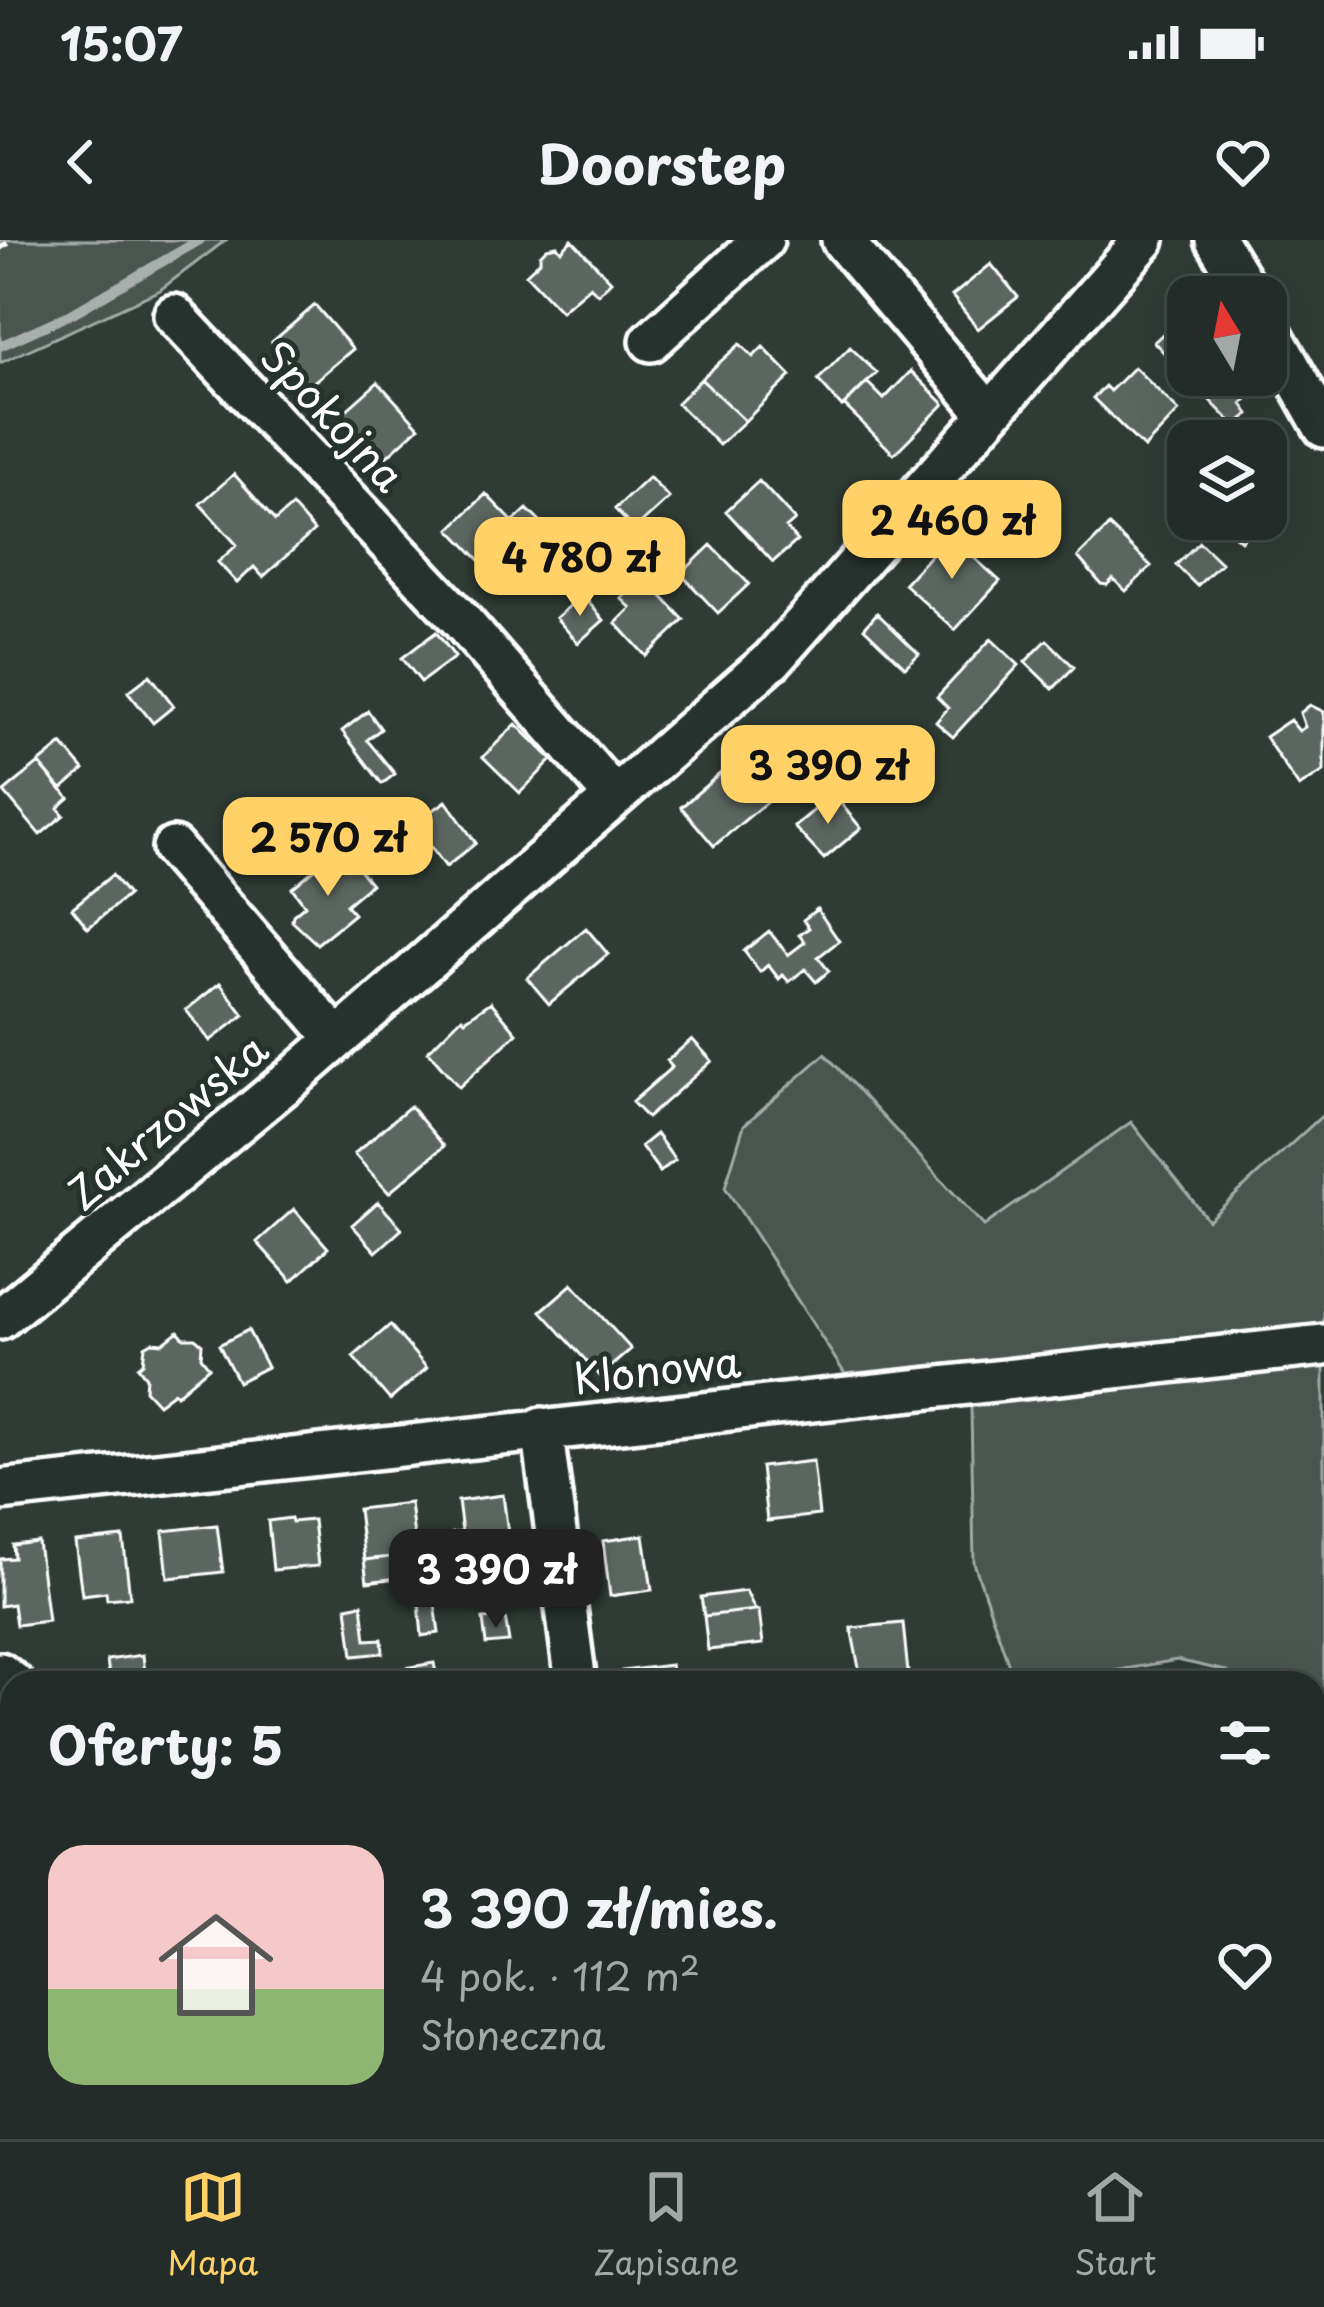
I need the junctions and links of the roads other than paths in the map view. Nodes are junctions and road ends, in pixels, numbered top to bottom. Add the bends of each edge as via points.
1 (763, 240) edge
2 (842, 240) edge
3 (1144, 240) edge
4 (1216, 240) edge
5 (1238, 276) edge
6 (174, 315) dead end
7 (651, 341) dead end
8 (1287, 362) edge
9 (988, 413) junction
10 (1324, 428) edge
11 (615, 797) junction
12 (173, 848) dead end
13 (337, 1039) junction
14 (0, 1319) edge
15 (1324, 1345) edge
16 (542, 1428) junction
17 (0, 1490) edge
18 (574, 1671) edge

1 - 7 street
2 - 9 street
3 - 9 street, Zakrzowska
4 - 5 street
6 - 11 street, Spokojna
8 - 10 street
9 - 11 street, Zakrzowska via 772,660
11 - 13 street, Zakrzowska
12 - 13 street, Zakrzowska
13 - 14 street, Zakrzowska
15 - 16 street, Klonowa
16 - 17 street, Klonowa
16 - 18 street

